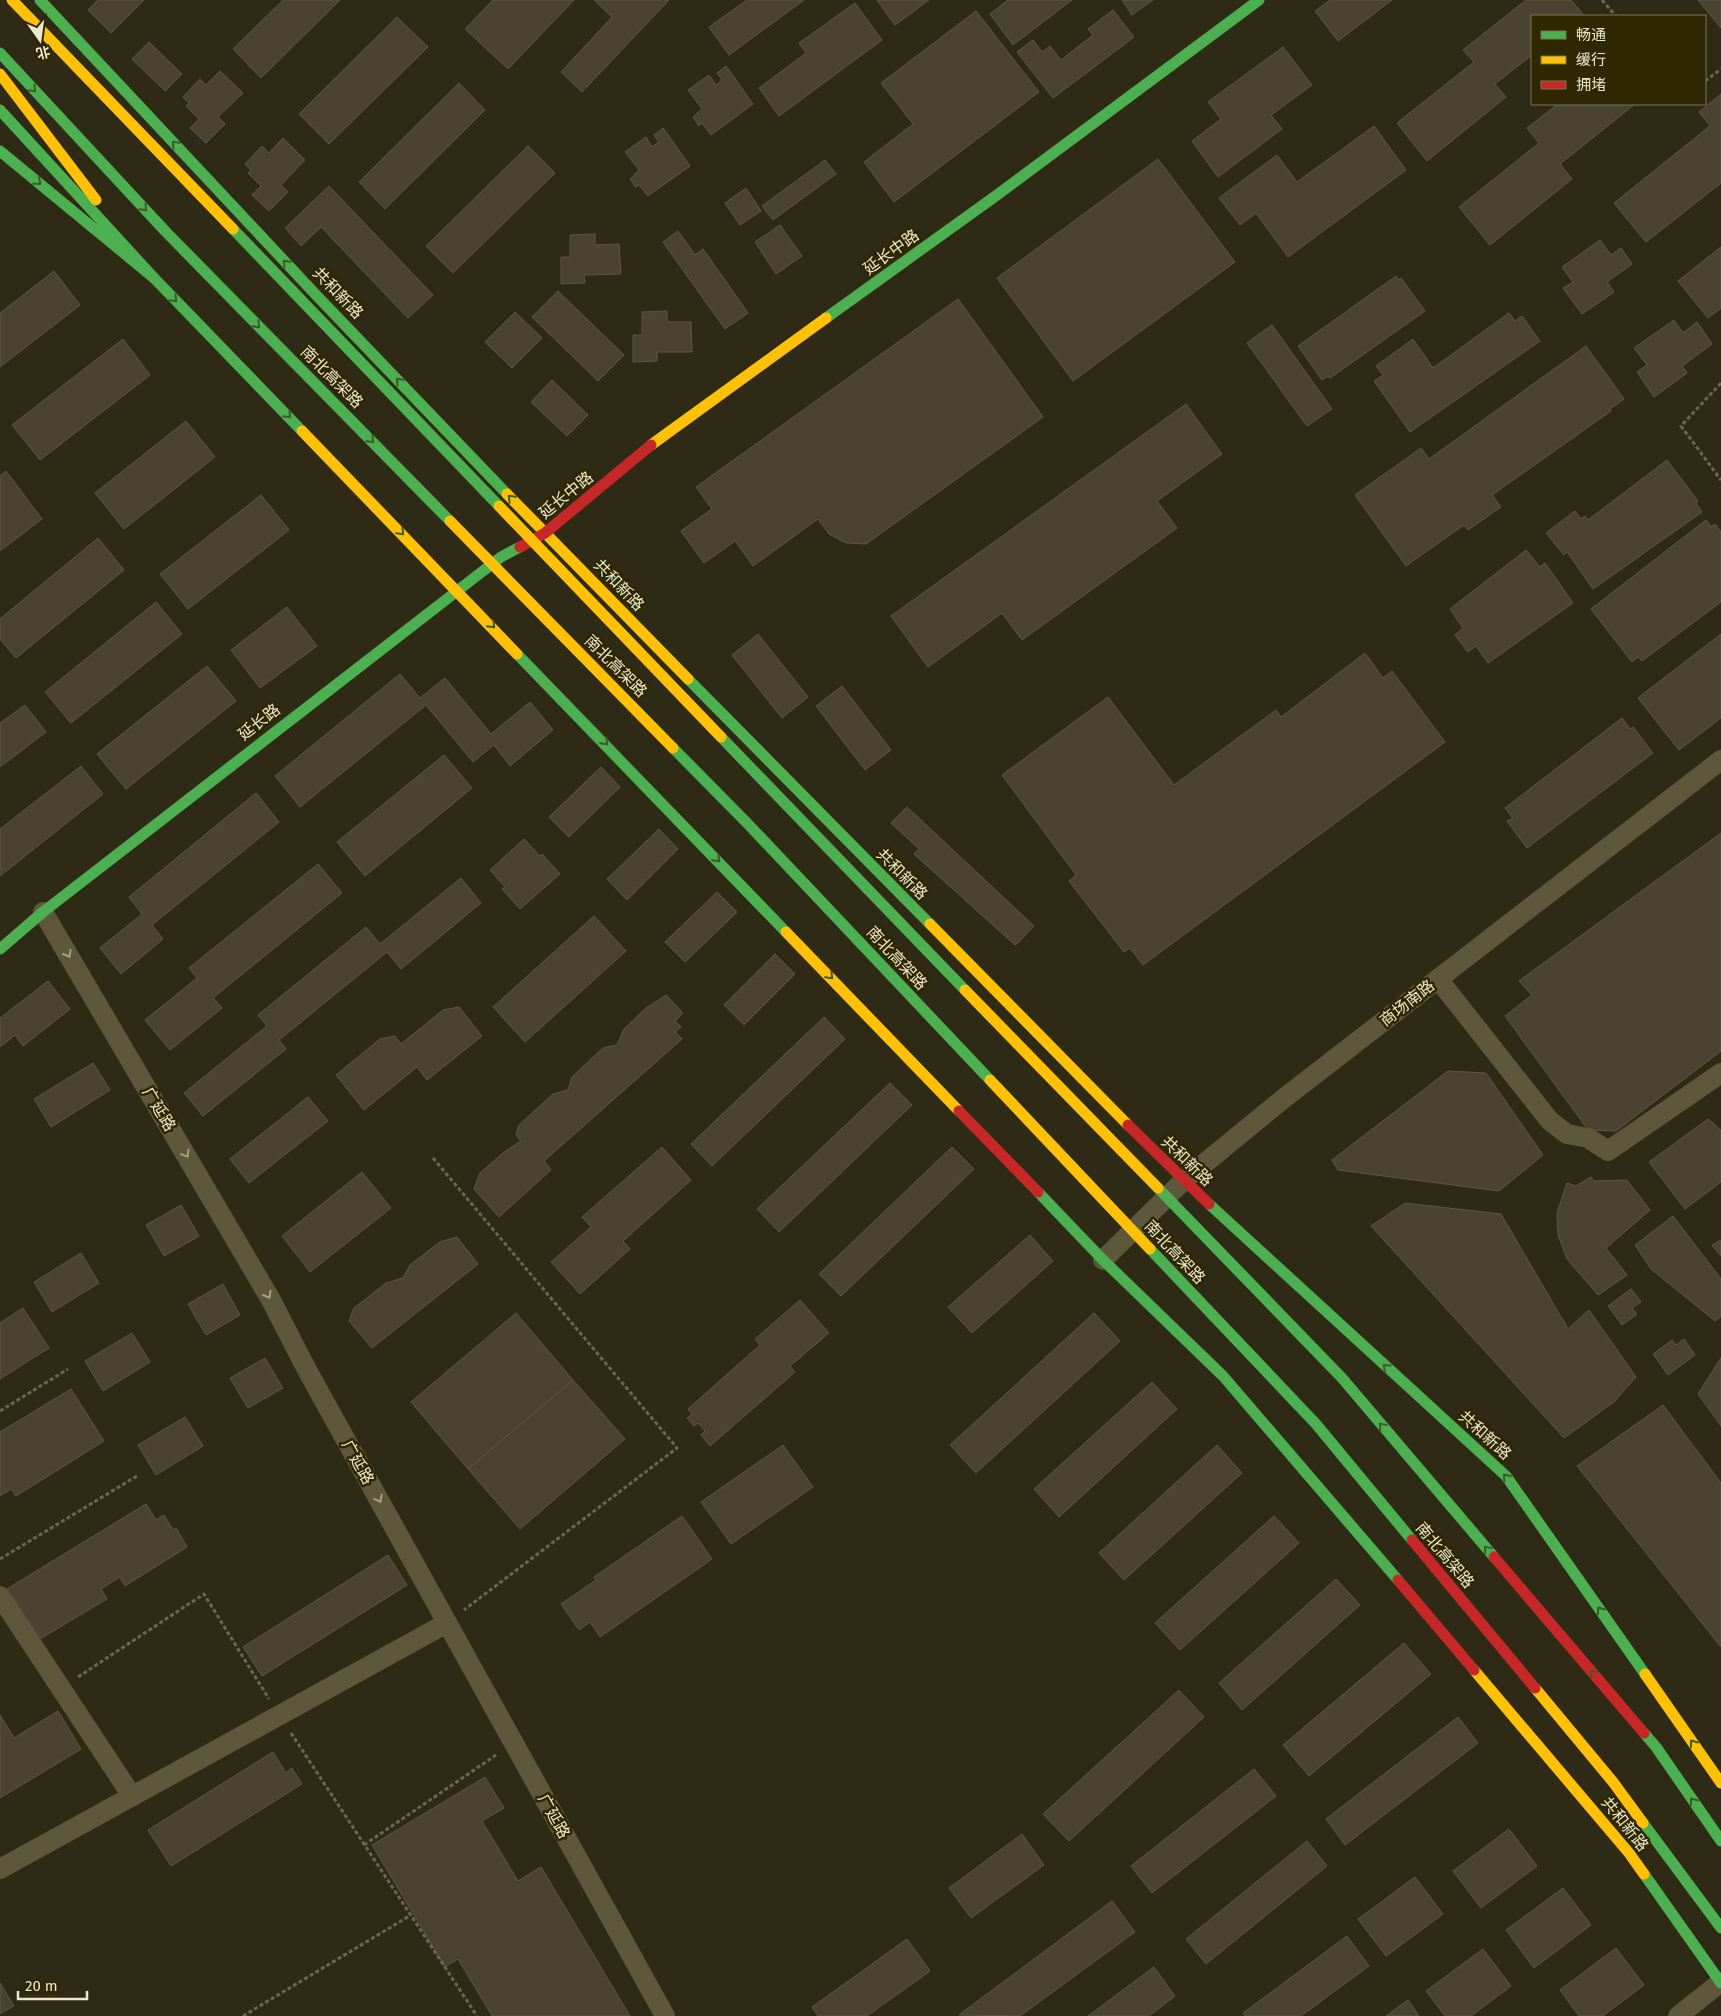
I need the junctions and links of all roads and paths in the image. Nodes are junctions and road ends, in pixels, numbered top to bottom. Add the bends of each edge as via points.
1 (12, 0) edge
2 (40, 0) edge
3 (1259, 0) edge
4 (1602, 0) edge
5 (1615, 15) edge
6 (0, 53) edge
7 (1721, 70) edge
8 (0, 74) edge
9 (1706, 80) edge
10 (0, 110) edge
11 (0, 151) edge
12 (154, 278) junction
13 (1721, 383) edge
14 (1721, 480) edge
15 (545, 533) junction
16 (458, 590) junction
17 (1721, 760) edge
18 (43, 912) junction
19 (0, 949) edge
20 (1438, 979) junction
21 (1719, 1079) edge
22 (433, 1158) dead end
23 (1183, 1181) junction
24 (1103, 1260) junction
25 (68, 1369) dead end
26 (0, 1411) edge
27 (137, 1476) dead end
28 (0, 1560) edge
29 (0, 1596) edge
30 (448, 1623) junction
31 (61, 1689) junction
32 (279, 1715) junction
33 (514, 1743) junction
34 (1721, 1783) edge
35 (132, 1796) junction
36 (1721, 1841) edge
37 (364, 1845) junction
38 (0, 1869) edge
39 (411, 1915) junction
40 (1721, 1928) edge
41 (1721, 1983) edge
42 (476, 2014) edge
43 (243, 2016) edge
44 (469, 2016) edge
45 (665, 2016) edge
46 (1678, 2016) edge

36 -> 1 main road, 南北高架路, bridge via 1656,1747 1342,1378
15 -> 2 main road, 共和新路
3 - 15 main road, 延长中路 via 989,201 664,435
4 - 5 path
6 -> 40 main road, 南北高架路, bridge via 166,232 747,823 1316,1424 1613,1782
7 - 9 path
8 - 12 main road, 共和新路
10 - 12 main road
11 -> 12 main road, 共和新路
12 -> 16 main road, 共和新路
13 - 14 path via 1681,426
15 - 16 main road, 延长路 via 500,557
15 - 23 main road, 共和新路
16 - 18 main road, 延长路
16 -> 24 main road, 共和新路
17 - 20 street, 商场南路
18 - 19 main road, 延长路
18 -> 30 street, 广延路 via 271,1300
20 - 21 street via 1550,1121 1567,1134 1588,1138 1608,1151
20 - 23 street, 商场南路
22 - 30 path via 677,1448
23 - 24 street, 商场南路
34 -> 23 main road, 共和新路 via 1506,1476
24 - 41 main road, 共和新路 via 1223,1376 1440,1629 1629,1853
25 - 26 path
27 - 28 path
29 - 31 street
30 - 32 street
30 - 33 street, 广延路
31 - 32 path via 204,1594
31 - 35 street
32 - 35 street
32 - 37 path
33 - 37 path
33 - 45 street, 广延路
35 - 38 street
37 - 39 path
39 - 42 path
39 - 43 path
41 - 46 street
42 - 44 path

